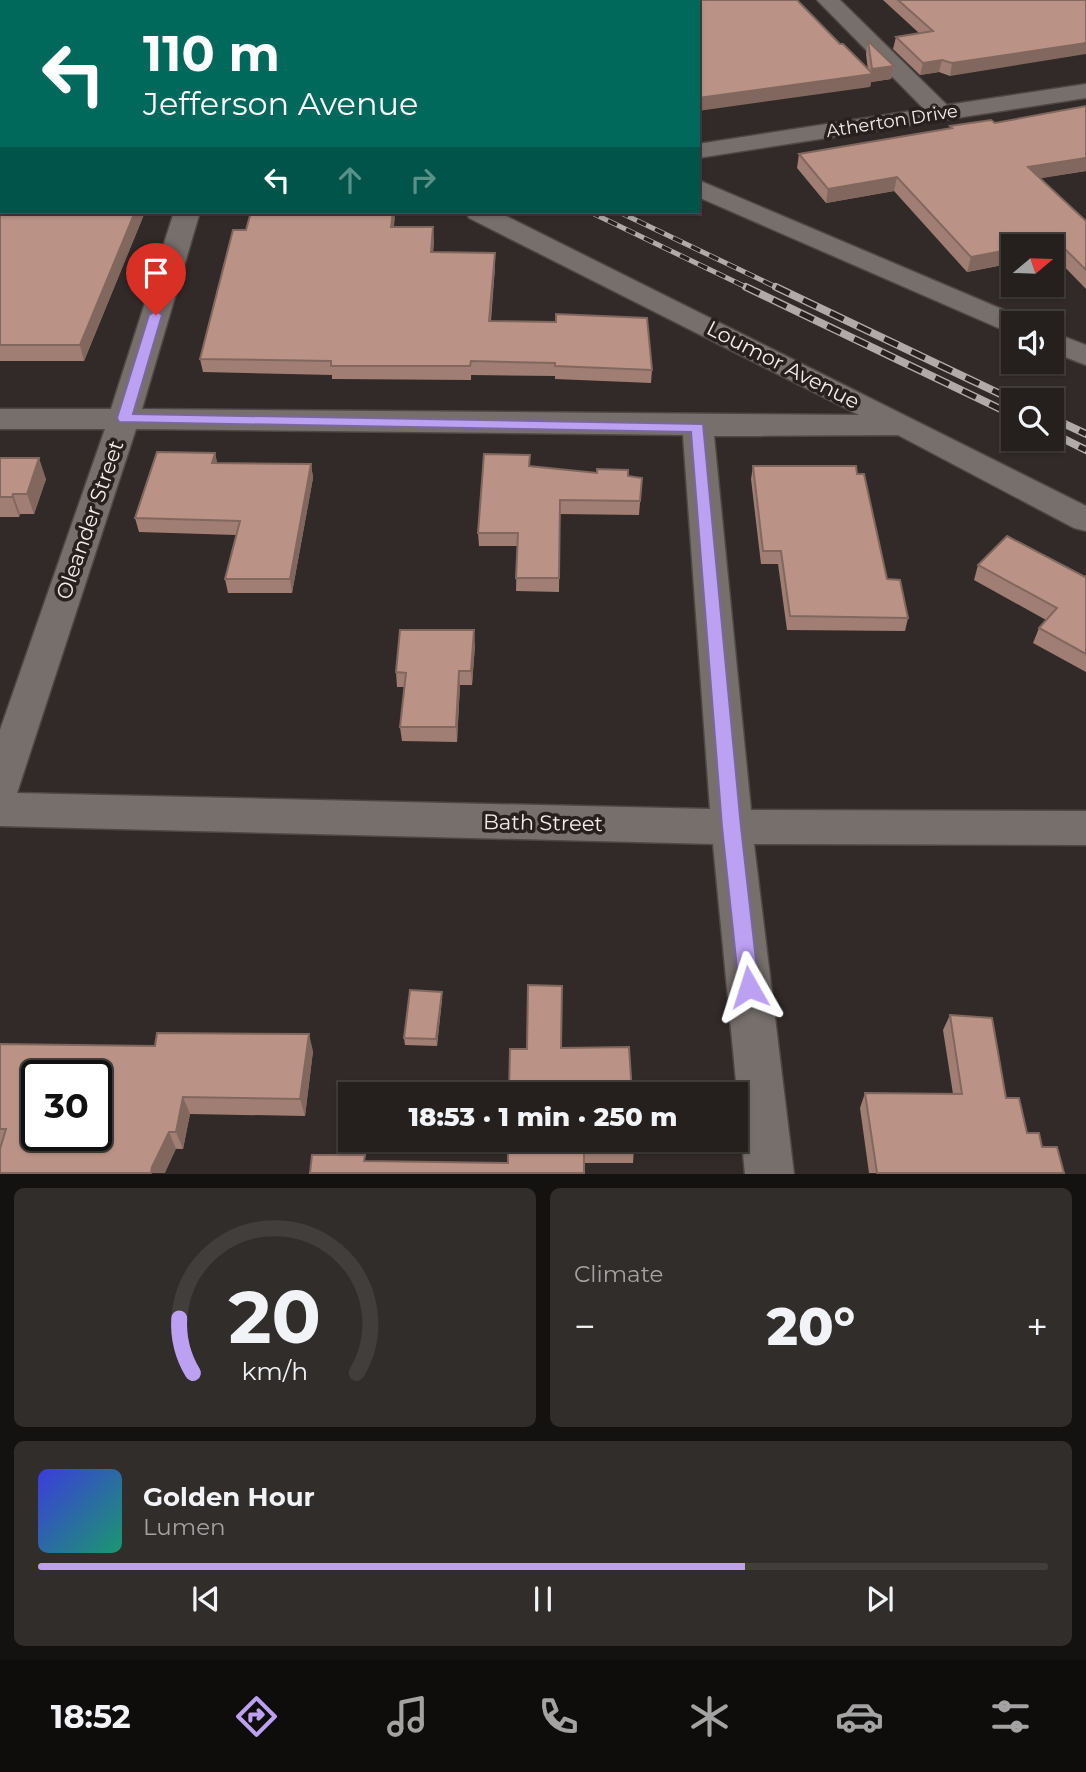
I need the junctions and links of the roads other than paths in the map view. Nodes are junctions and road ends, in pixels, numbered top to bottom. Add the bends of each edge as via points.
1 (828, 0) edge
2 (1086, 91) edge
3 (941, 113) junction
4 (700, 151) edge
5 (700, 189) edge
6 (186, 214) edge
7 (482, 214) edge
8 (1001, 319) edge
9 (124, 418) junction
10 (0, 419) edge
11 (903, 425) junction
12 (698, 428) junction
13 (1086, 520) edge
14 (0, 787) edge
15 (0, 808) edge
16 (732, 827) junction
17 (1086, 828) edge
18 (770, 1174) edge

1 - 3 street
2 - 3 street, Atherton Drive
3 - 4 street, Atherton Drive
5 - 8 street
6 - 9 street, Oleander Street
7 - 11 street, Loumor Avenue
9 - 10 street
9 - 12 street
9 - 14 street, Oleander Street
11 - 12 street
11 - 13 street, Loumor Avenue
12 - 16 street
15 - 16 street, Bath Street
16 - 17 street, Bath Street
16 - 18 street

